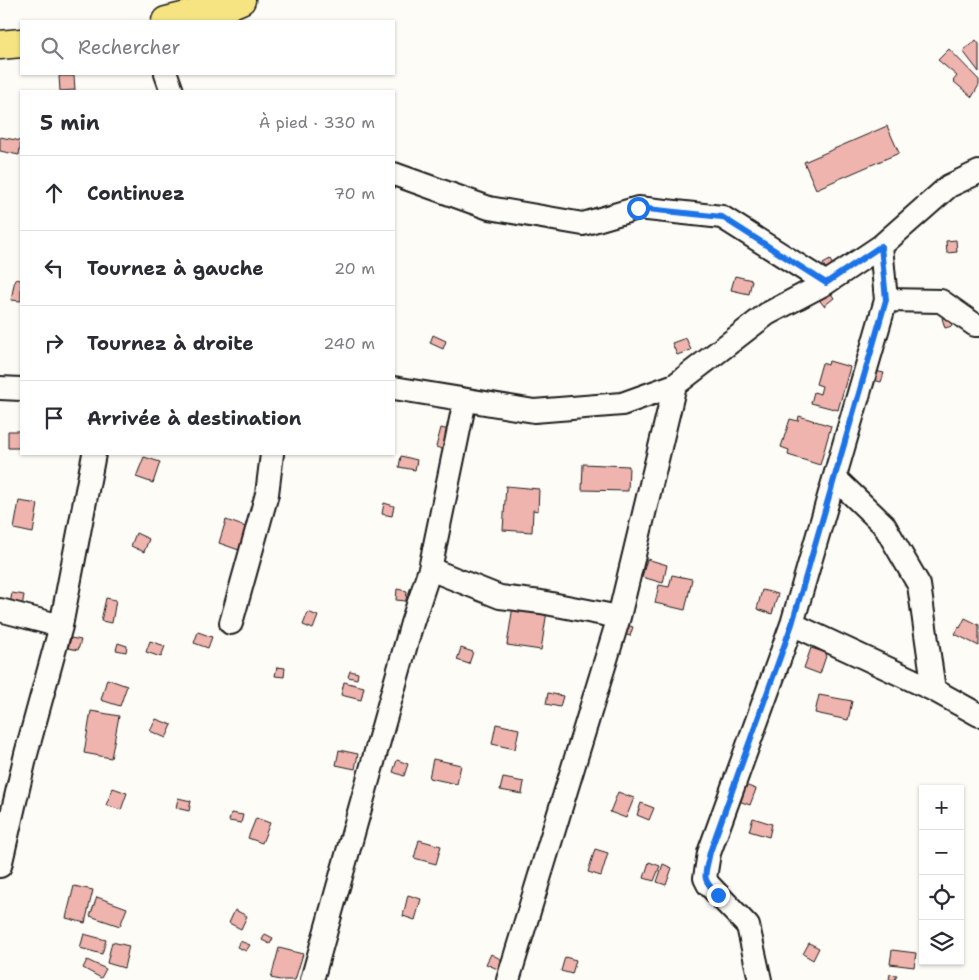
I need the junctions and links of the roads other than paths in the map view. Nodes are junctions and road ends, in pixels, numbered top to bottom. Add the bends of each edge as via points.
1 (241, 0) edge
2 (170, 20) edge
3 (20, 43) edge
4 (0, 44) edge
5 (166, 75) edge
6 (172, 90) edge
7 (979, 172) edge
8 (395, 174) edge
9 (881, 246) junction
10 (826, 283) junction
11 (886, 300) junction
12 (979, 326) edge
13 (675, 385) junction
14 (0, 388) edge
15 (395, 388) edge
16 (20, 389) edge
17 (465, 400) junction
18 (94, 455) edge
19 (272, 455) edge
20 (835, 478) junction
21 (430, 569) junction
22 (0, 610) edge
23 (619, 618) junction
24 (231, 623) dead end
25 (792, 624) junction
26 (61, 626) junction
27 (934, 690) junction
28 (979, 715) edge
29 (3, 844) edge
30 (0, 866) edge
31 (312, 980) edge
32 (508, 980) edge
33 (760, 980) edge

1 - 2 highway
3 - 4 highway
5 - 6 street
7 - 9 street via 950,186
8 - 10 street via 489,208 583,224 638,208 722,217
9 - 10 street
9 - 11 street
10 - 13 street via 767,314
11 - 12 street via 941,301
11 - 20 street
13 - 17 street via 622,404 534,411
13 - 23 street
14 - 16 street
15 - 17 street
17 - 21 street
18 - 26 street
19 - 24 street via 267,494
20 - 25 street
20 - 27 street via 884,525 919,585
21 - 23 street via 500,597
21 - 31 street
22 - 26 street
23 - 32 street
25 - 27 street
25 - 33 street via 710,852 705,878 748,926
26 - 29 street
27 - 28 street
29 - 30 street

